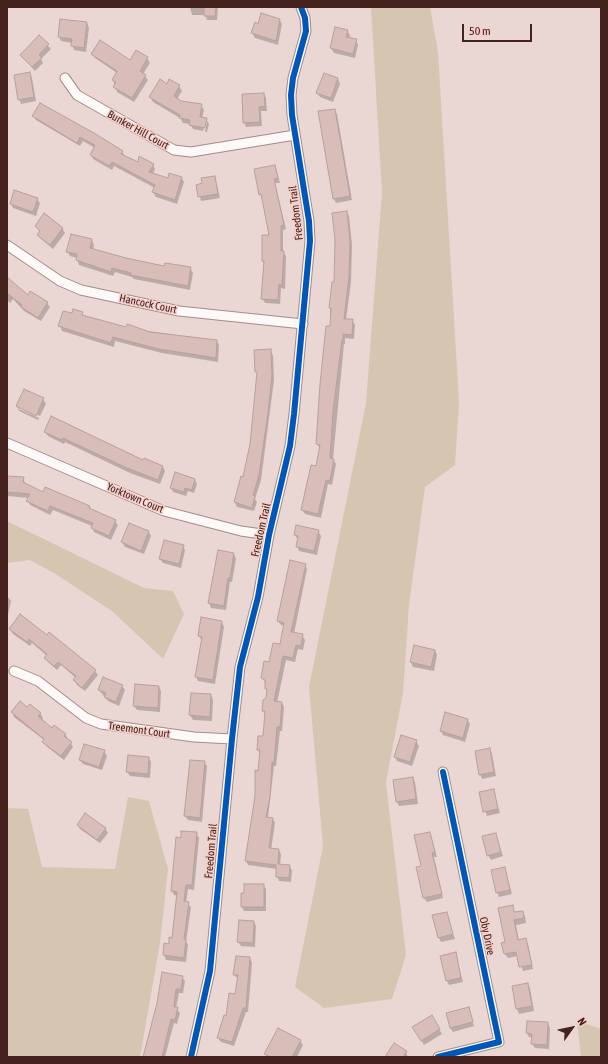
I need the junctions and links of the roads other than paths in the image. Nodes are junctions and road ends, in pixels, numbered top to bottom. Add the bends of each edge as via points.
1 (301, 7) edge
2 (64, 78) dead end
3 (295, 135) junction
4 (7, 245) edge
5 (303, 324) junction
6 (7, 443) edge
7 (269, 535) junction
8 (14, 671) dead end
9 (232, 739) junction
10 (444, 772) dead end
11 (192, 1056) edge
12 (438, 1057) edge

1 - 3 street, Freedom Trail via 306,31 291,95
2 - 3 street, Bunker Hill Court via 77,96 174,150 191,152
3 - 5 street, Freedom Trail via 310,241
4 - 5 street, Hancock Court via 60,281 81,290 179,311
5 - 7 street, Freedom Trail via 290,446
6 - 7 street, Yorktown Court via 164,511 241,531
7 - 9 street, Freedom Trail via 258,597 240,667
8 - 9 street, Treemont Court via 38,681 86,718 101,724 194,737
9 - 11 street, Freedom Trail via 210,971
10 - 12 street, Oby Drive via 499,1042

